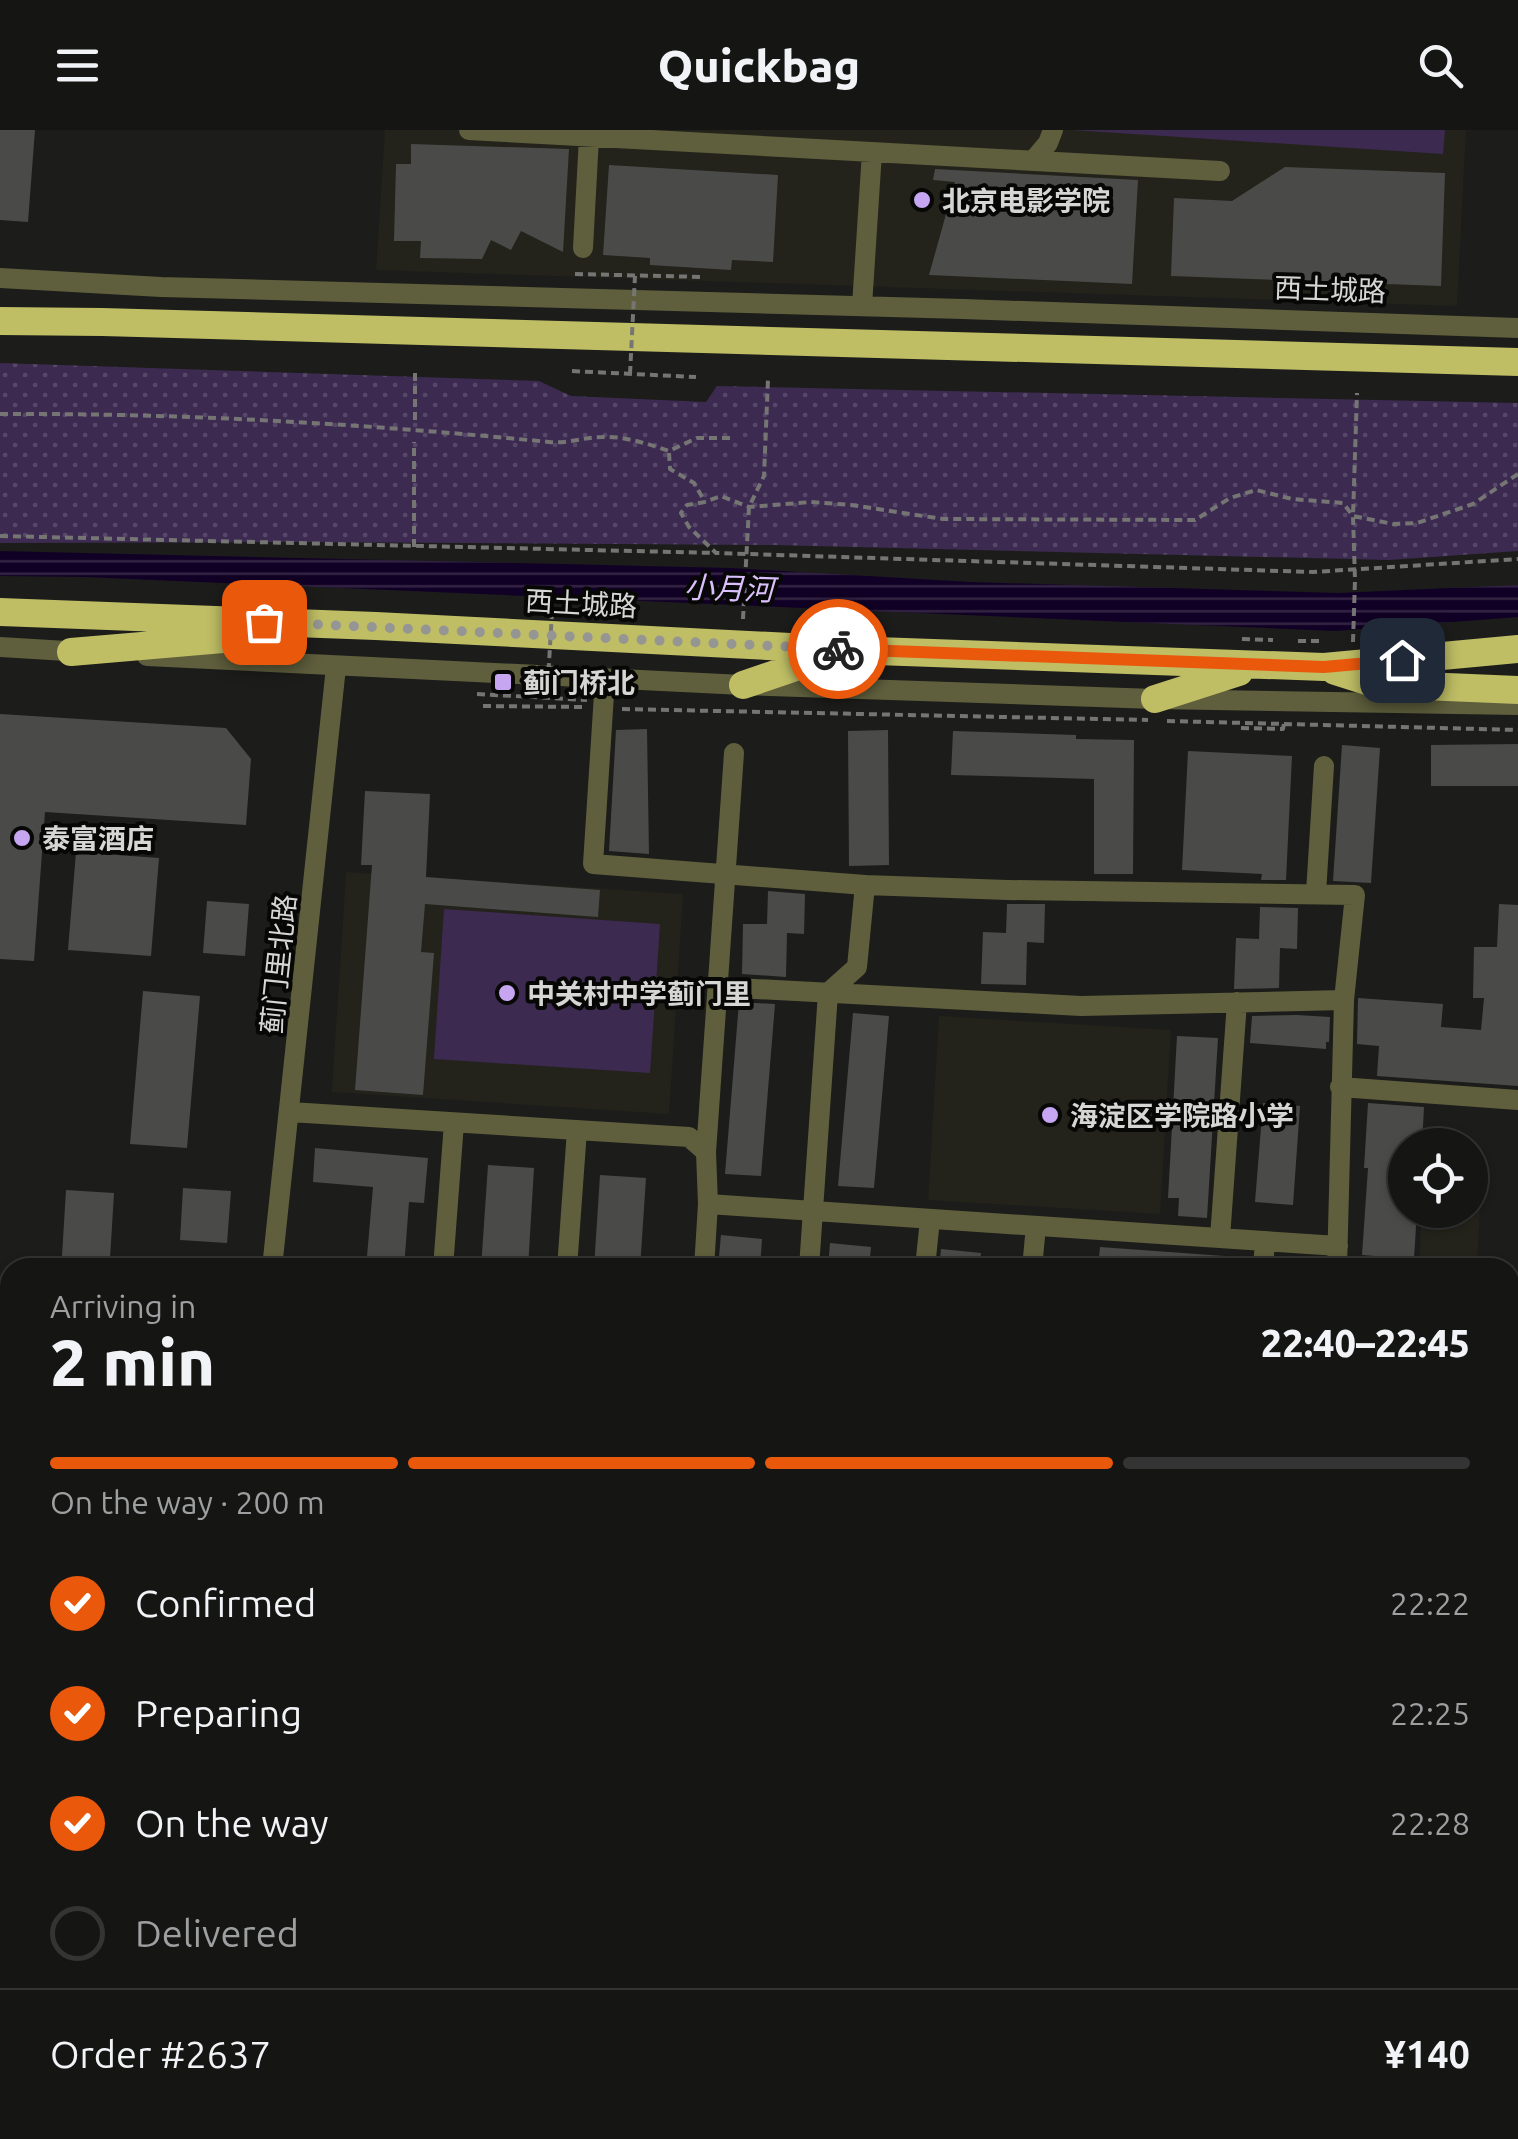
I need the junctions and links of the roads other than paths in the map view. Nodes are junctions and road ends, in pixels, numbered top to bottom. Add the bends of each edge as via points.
1 (469, 130) edge
2 (1053, 130) edge
3 (511, 131) edge
4 (657, 135) edge
5 (589, 137) junction
6 (872, 152) junction
7 (1033, 161) junction
8 (1220, 171) dead end
9 (582, 248) dead end
10 (0, 278) edge
11 (862, 306) junction
12 (0, 308) edge
13 (0, 321) edge
14 (102, 322) junction
15 (1518, 328) edge
16 (1518, 342) edge
17 (1460, 361) junction
18 (1518, 362) edge
19 (0, 612) edge
20 (376, 626) junction
21 (0, 647) edge
22 (1518, 649) edge
23 (848, 650) junction
24 (71, 652) junction
25 (1323, 654) junction
26 (1260, 666) junction
27 (336, 667) junction
28 (605, 679) junction
29 (743, 685) junction
30 (1518, 690) edge
31 (1518, 706) edge
32 (1156, 714) junction
33 (734, 753) dead end
34 (1324, 766) dead end
35 (728, 874) junction
36 (865, 885) junction
37 (1316, 894) junction
38 (718, 987) junction
39 (828, 992) junction
40 (1344, 1000) junction
41 (1237, 1002) junction
42 (1340, 1086) junction
43 (1518, 1100) edge
44 (290, 1112) junction
45 (454, 1122) junction
46 (577, 1130) junction
47 (706, 1152) junction
48 (708, 1204) junction
49 (814, 1211) junction
50 (930, 1219) junction
51 (1036, 1226) junction
52 (1220, 1238) junction
53 (1265, 1241) junction
54 (1338, 1257) edge
55 (273, 1258) edge
56 (444, 1258) edge
57 (568, 1258) edge
58 (705, 1258) edge
59 (810, 1258) edge
60 (926, 1258) edge
61 (1033, 1258) edge
62 (1264, 1258) edge

1 - 3 street
2 - 7 street
3 - 5 street
4 - 5 street
4 - 6 street
5 - 9 street
6 - 7 street
6 - 11 street
7 - 8 street
10 - 11 street, 西土城路
11 - 15 street, 西土城路
12 - 14 highway
13 - 14 highway
14 - 17 highway
16 - 17 highway
17 - 18 highway
19 - 20 highway, 西土城路
20 - 23 highway, 西土城路
20 - 24 highway
21 - 24 street
22 - 25 highway, 西土城路
23 - 26 highway, 西土城路
23 - 29 highway
24 - 27 street
25 - 26 highway, 西土城路
25 - 30 highway via 1376,684
26 - 32 highway
27 - 28 street
27 - 44 street, 蓟门里北路
28 - 29 street
28 - 35 street via 595,704 593,864
29 - 32 street
31 - 32 street
33 - 35 street
34 - 37 street
35 - 36 street
35 - 38 street
36 - 37 street
36 - 39 street via 856,967
37 - 40 street via 1355,895
38 - 39 street
38 - 47 street
39 - 41 street via 1081,1006
39 - 49 street
40 - 41 street
40 - 42 street
41 - 52 street
42 - 43 street
42 - 54 street
44 - 45 street
44 - 55 street, 蓟门里北路
45 - 46 street
45 - 56 street
46 - 47 street via 689,1137
46 - 57 street
47 - 48 street
48 - 49 street
48 - 58 street
49 - 50 street
49 - 59 street
50 - 51 street
50 - 60 street
51 - 52 street
51 - 61 street
52 - 53 street
53 - 54 street
53 - 62 street

